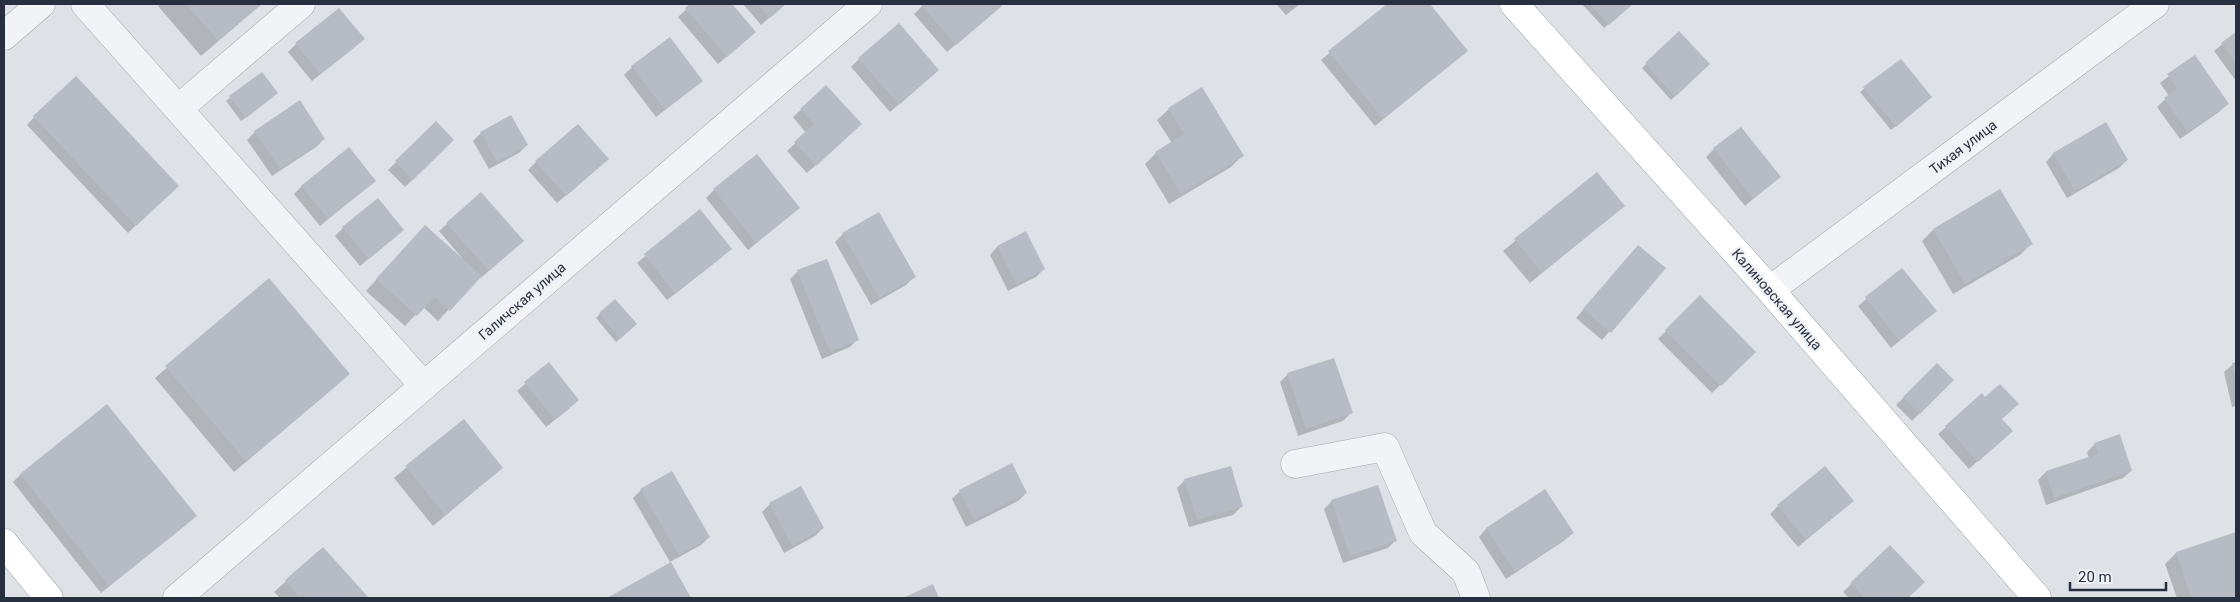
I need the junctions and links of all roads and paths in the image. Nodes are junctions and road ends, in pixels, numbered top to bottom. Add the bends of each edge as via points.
1 (41, 4) edge
2 (85, 4) edge
3 (301, 4) edge
4 (868, 4) edge
5 (1514, 4) edge
6 (2155, 4) edge
7 (4, 36) edge
8 (178, 109) junction
9 (1770, 290) junction
10 (424, 386) junction
11 (1295, 464) dead end
12 (5, 549) edge
13 (49, 598) edge
14 (177, 598) edge
15 (1476, 598) edge
16 (2037, 598) edge

1 - 7 street
2 - 8 street
3 - 8 street
4 - 10 street, Галичская улица
5 - 9 main road, Калиновская улица
6 - 9 street, Тихая улица
8 - 10 street
9 - 16 main road, Калиновская улица
10 - 14 street, Галичская улица
11 - 15 street via 1385,447 1422,533 1466,572
12 - 13 main road

